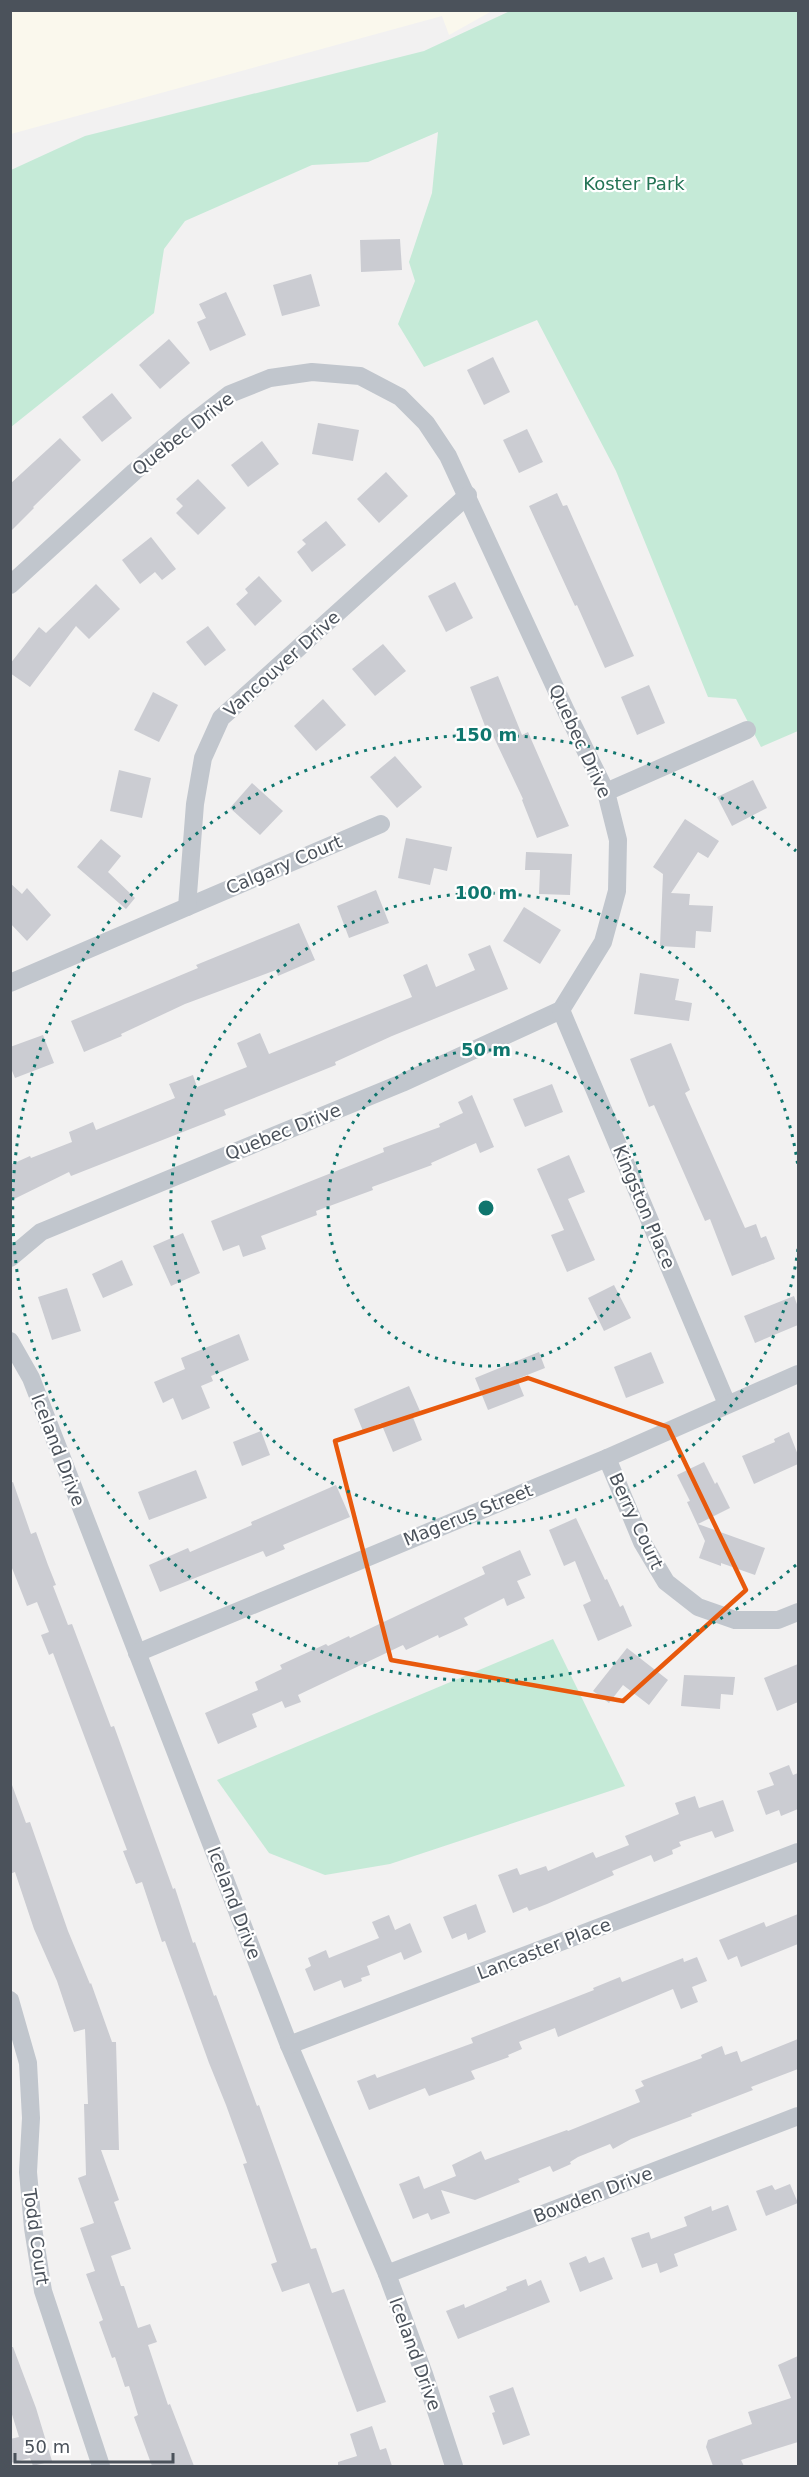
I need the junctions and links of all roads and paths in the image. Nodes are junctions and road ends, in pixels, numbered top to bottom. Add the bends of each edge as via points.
1 (468, 495) junction
2 (10, 585) edge
3 (747, 730) dead end
4 (606, 792) junction
5 (381, 824) dead end
6 (187, 907) junction
7 (10, 983) edge
8 (561, 1010) junction
9 (10, 1258) edge
10 (10, 1341) edge
11 (798, 1374) edge
12 (727, 1404) junction
13 (607, 1458) junction
14 (798, 1612) edge
15 (136, 1653) junction
16 (798, 1852) edge
17 (10, 2000) edge
18 (289, 2045) junction
19 (798, 2116) edge
20 (387, 2274) junction
21 (101, 2466) edge
22 (454, 2466) edge

1 - 2 street, Quebec Drive via 426,423 400,397 360,376 312,372 270,378 230,394 187,427
1 - 4 street, Quebec Drive
1 - 6 street, Vancouver Drive via 221,718 203,758 195,804
3 - 4 street
4 - 8 street, Quebec Drive via 618,840 617,891 603,942
5 - 6 street, Calgary Court
6 - 7 street
8 - 9 street, Quebec Drive via 402,1083 41,1232
8 - 12 street, Kingston Place
10 - 15 street, Iceland Drive via 30,1378
11 - 12 street, Magerus Street
12 - 13 street, Magerus Street
13 - 14 street, Berry Court via 642,1542 666,1581 698,1607 735,1620 778,1620
13 - 15 street, Magerus Street
15 - 18 street, Iceland Drive
16 - 18 street, Lancaster Place
17 - 21 street, Todd Court via 28,2063 32,2118 28,2172 43,2291
18 - 20 street, Iceland Drive
19 - 20 street, Bowden Drive
20 - 22 street, Iceland Drive

